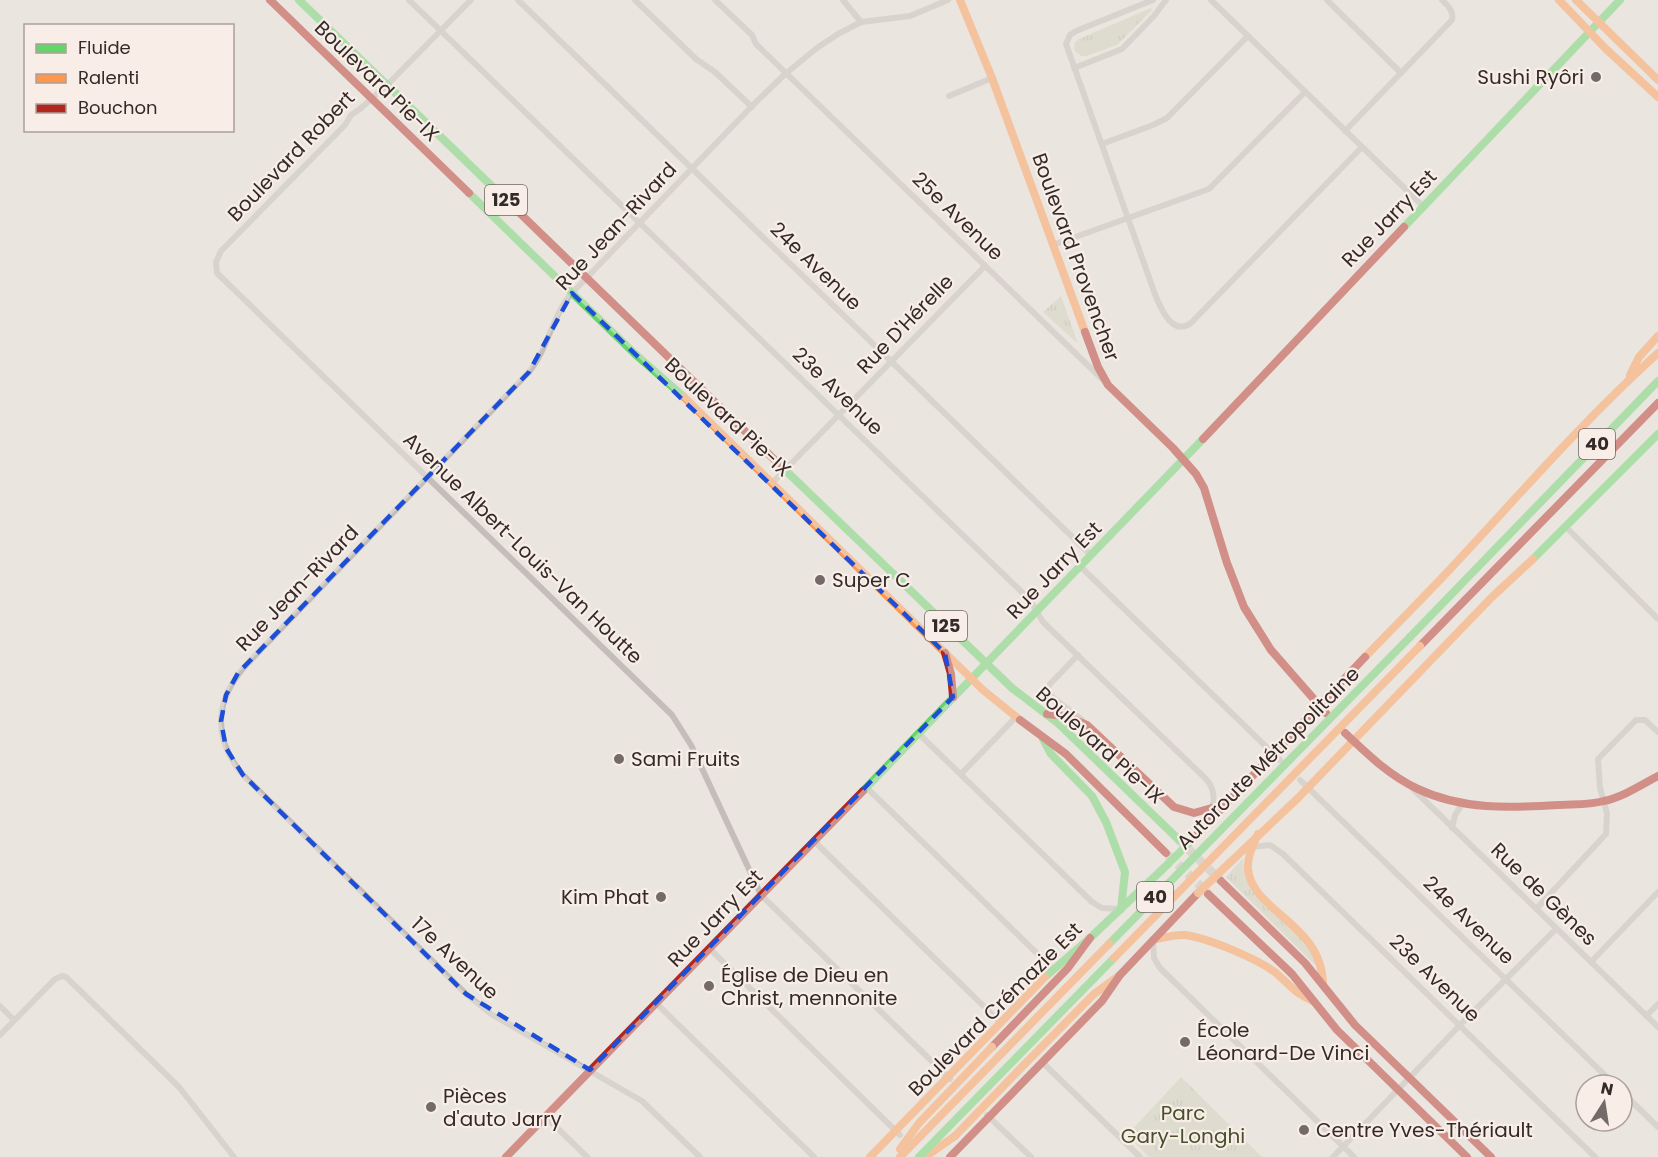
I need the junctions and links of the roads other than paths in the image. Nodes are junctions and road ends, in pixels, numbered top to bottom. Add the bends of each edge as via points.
1 (270, 0) edge
2 (299, 0) edge
3 (409, 0) edge
4 (471, 0) edge
5 (518, 0) edge
6 (635, 0) edge
7 (715, 0) edge
8 (843, 0) edge
9 (948, 0) edge
10 (960, 0) edge
11 (1153, 0) edge
12 (1166, 0) edge
13 (1211, 0) edge
14 (1327, 0) edge
15 (1442, 0) edge
16 (1559, 0) edge
17 (1576, 0) edge
18 (1620, 0) edge
19 (861, 22) junction
20 (1599, 22) junction
21 (1590, 30) junction
22 (441, 31) junction
23 (1248, 36) junction
24 (1074, 68) junction
25 (787, 73) junction
26 (1401, 73) junction
27 (992, 78) junction
28 (1658, 80) edge
29 (387, 85) junction
30 (1305, 92) junction
31 (949, 96) dead end
32 (1658, 97) edge
33 (371, 98) junction
34 (752, 107) junction
35 (1345, 131) junction
36 (1102, 144) junction
37 (1362, 147) junction
38 (692, 169) junction
39 (1423, 206) junction
40 (1128, 219) junction
41 (640, 223) junction
42 (1053, 245) junction
43 (216, 262) joint
44 (985, 266) junction
45 (586, 279) junction
46 (572, 293) junction
47 (1658, 336) edge
48 (1658, 353) edge
49 (891, 362) junction
50 (1627, 381) junction
51 (1658, 381) edge
52 (1107, 384) junction
53 (1658, 403) edge
54 (839, 416) junction
55 (1658, 434) edge
56 (1182, 459) junction
57 (785, 471) junction
58 (427, 478) junction
59 (773, 482) junction
60 (1566, 527) junction
61 (1090, 555) junction
62 (1081, 567) junction
63 (1036, 612) junction
64 (1658, 619) edge
65 (945, 653) junction
66 (1077, 655) junction
67 (986, 664) junction
68 (972, 678) junction
69 (953, 698) junction
70 (1318, 705) junction
71 (1326, 713) dead end
72 (1047, 714) junction
73 (1016, 717) junction
74 (1087, 725) junction
75 (1658, 732) edge
76 (918, 733) junction
77 (1345, 733) dead end
78 (1042, 737) junction
79 (1353, 741) junction
80 (224, 742) joint
81 (1273, 752) junction
82 (1280, 760) dead end
83 (961, 774) junction
84 (1658, 776) edge
85 (1300, 780) dead end
86 (1408, 784) junction
87 (866, 787) junction
88 (1308, 787) junction
89 (1603, 801) junction
90 (1463, 803) junction
91 (1226, 804) junction
92 (1212, 808) junction
93 (1209, 821) junction
94 (1452, 828) junction
95 (1258, 834) junction
96 (1179, 840) tunnel mouth
97 (814, 841) junction
98 (1253, 846) junction
99 (1242, 849) junction
100 (1166, 854) tunnel mouth
101 (1221, 881) tunnel mouth
102 (1658, 892) edge
103 (1208, 894) tunnel mouth
104 (761, 895) junction
105 (1121, 909) junction
106 (1536, 909) junction
107 (1556, 928) junction
108 (1090, 938) junction
109 (1153, 940) junction
110 (709, 948) junction
111 (1591, 962) junction
112 (1053, 969) junction
113 (1120, 975) junction
114 (1505, 979) junction
115 (1323, 985) junction
116 (1315, 1002) junction
117 (656, 1003) junction
118 (1658, 1004) edge
119 (0, 1006) edge
120 (1646, 1016) junction
121 (14, 1020) junction
122 (1001, 1023) junction
123 (1460, 1026) junction
124 (1658, 1027) edge
125 (0, 1035) edge
126 (1042, 1062) junction
127 (590, 1070) junction
128 (1603, 1073) edge
129 (1410, 1078) junction
130 (950, 1079) junction
131 (1398, 1090) junction
132 (1634, 1104) edge
133 (987, 1114) junction
134 (545, 1116) junction
135 (1658, 1127) edge
136 (898, 1133) junction
137 (1343, 1147) junction
138 (234, 1157) edge
139 (506, 1157) edge
140 (587, 1157) edge
141 (700, 1157) edge
142 (814, 1157) edge
143 (870, 1157) edge
144 (895, 1157) edge
145 (900, 1157) edge
146 (919, 1157) edge
147 (925, 1157) edge
148 (950, 1157) edge
149 (1030, 1157) edge
150 (1140, 1157) edge
151 (1333, 1157) edge
152 (1354, 1157) edge
153 (1467, 1157) edge
154 (1491, 1157) edge
155 (1595, 1157) edge

1 - 33 main road, Boulevard Pie-IX / 125
2 - 29 main road, Boulevard Pie-IX / 125
3 - 22 street, 23e Avenue
4 - 22 street, Boulevard Robert
5 - 38 street, 24e Avenue
6 - 34 street
7 - 25 street, 25e Avenue
8 - 19 street
9 - 19 street, Rue Jean-Rivard via 910,16
10 - 27 main road, Boulevard Provencher
11 - 24 street via 1067,39
12 - 24 street via 1122,49
13 - 23 street
14 - 26 street
15 - 26 street via 1454,14 1448,25
16 - 21 main road
17 - 20 main road
18 - 20 main road, Rue Jarry Est
19 - 25 street, Rue Jean-Rivard via 824,43
20 - 21 main road, Rue Jarry Est
20 - 28 main road
21 - 32 main road
21 - 39 main road, Rue Jarry Est
22 - 29 street, Boulevard Robert
22 - 41 street, 23e Avenue
23 - 30 street
23 - 36 street via 1167,118
24 - 36 street
25 - 34 street, Rue Jean-Rivard
25 - 44 street, 25e Avenue
26 - 35 street
27 - 31 street
27 - 42 main road, Boulevard Provencher
29 - 33 street, Boulevard Robert
29 - 45 main road, Boulevard Pie-IX / 125
30 - 35 street
30 - 40 street via 1209,189
33 - 43 street, Boulevard Robert via 222,251
33 - 46 main road, Boulevard Pie-IX / 125
34 - 38 street, Rue Jean-Rivard
35 - 37 street
36 - 40 street
37 - 39 street
37 - 40 street via 1186,327 1174,325 1165,315
38 - 41 street, Rue Jean-Rivard
38 - 49 street, 24e Avenue
39 - 56 main road, Rue Jarry Est
40 - 42 street
41 - 45 street, Rue Jean-Rivard
41 - 54 street, 23e Avenue
42 - 52 main road, Boulevard Provencher
43 - 58 street, Avenue Albert-Louis-Van Houtte via 218,276
44 - 49 street, Rue D'Hérelle
44 - 52 street, 25e Avenue
45 - 46 street, Rue Jean-Rivard
45 - 57 main road, Boulevard Pie-IX / 125
46 - 58 street, Rue Jean-Rivard via 533,367
46 - 59 main road, Boulevard Pie-IX / 125
47 - 50 main road via 1639,357
48 - 50 main road
49 - 54 street, Rue D'Hérelle
49 - 61 street, 24e Avenue
50 - 70 main road, Boulevard Crémazie Est
51 - 145 main road, Autoroute Métropolitaine / 40, bridge
52 - 56 main road, Boulevard Provencher
53 - 146 main road, Autoroute Métropolitaine / 40, bridge
54 - 57 street, Rue D'Hérelle
54 - 63 street, 23e Avenue via 1030,600
55 - 60 main road
56 - 61 main road, Rue Jarry Est
56 - 70 main road, Boulevard Provencher via 1204,488 1244,606 1282,666
57 - 59 street, Rue D'Hérelle
57 - 67 main road, Boulevard Pie-IX / 125
58 - 80 street, Rue Jean-Rivard via 238,673 223,706
58 - 104 street, Avenue Albert-Louis-Van Houtte via 679,725
59 - 65 main road, Boulevard Pie-IX / 125
60 - 64 street
60 - 79 main road via 1489,600
61 - 62 main road, Rue Jarry Est
62 - 63 main road, Rue Jarry Est
62 - 81 street
63 - 66 street, 23e Avenue
63 - 67 main road, Rue Jarry Est
65 - 68 main road, Boulevard Pie-IX / 125
65 - 69 main road
66 - 74 street via 1047,690
66 - 92 street, 23e Avenue via 1209,783 1214,792
67 - 68 main road, Rue Jarry Est
67 - 72 main road, Boulevard Pie-IX / 125
68 - 69 main road, Rue Jarry Est
68 - 73 main road, Boulevard Pie-IX / 125
69 - 76 main road, Rue Jarry Est
70 - 71 main road, Boulevard Provencher
70 - 81 main road, Boulevard Crémazie Est
72 - 74 main road
72 - 96 main road, Boulevard Pie-IX / 125
73 - 78 main road, Boulevard Pie-IX / 125
73 - 83 street
74 - 92 main road via 1174,807 1194,813
75 - 89 street via 1646,720 1636,720 1599,756
76 - 83 street
76 - 87 main road, Rue Jarry Est
77 - 79 main road
78 - 100 main road, Boulevard Pie-IX / 125 via 1083,771
78 - 105 main road via 1051,754 1092,796 1106,822 1124,867
79 - 86 main road
79 - 88 main road
80 - 127 street, 17e Avenue via 231,761 243,775 466,994 491,1014
81 - 82 street
81 - 91 main road, Boulevard Crémazie Est
83 - 105 street via 1092,902 1102,908
84 - 89 main road
85 - 88 street, 24e Avenue
86 - 90 main road
86 - 94 street, Rue de Gènes
87 - 97 main road, Rue Jarry Est
87 - 112 street
88 - 95 main road
88 - 114 street, 24e Avenue
89 - 90 main road via 1503,807
89 - 106 street via 1606,834
90 - 94 street
91 - 92 main road
91 - 93 main road, Boulevard Crémazie Est
92 - 93 street, 23e Avenue
93 - 105 main road, Boulevard Crémazie Est, bridge
94 - 106 street, Rue de Gènes
95 - 98 main road
95 - 99 main road
97 - 104 main road, Rue Jarry Est
97 - 122 street
98 - 99 street, 23e Avenue
98 - 115 main road via 1248,869 1252,881 1313,948 1322,967
98 - 123 street, 23e Avenue via 1270,845 1279,850
99 - 109 main road, bridge
101 - 115 main road
102 - 111 street
103 - 116 main road via 1292,974
104 - 110 main road, Rue Jarry Est
104 - 130 street
105 - 108 main road, Boulevard Crémazie Est
106 - 107 street, Rue de Gènes
107 - 111 street, Rue de Gènes
107 - 114 street
108 - 112 main road, Boulevard Crémazie Est
108 - 144 main road, bridge via 1068,968 919,1123
109 - 113 main road
109 - 116 main road via 1184,935 1208,941 1263,964 1297,994
109 - 137 street via 1154,958 1160,968
110 - 117 main road, Rue Jarry Est
110 - 136 street
111 - 120 street, Rue de Gènes
112 - 122 main road, Boulevard Crémazie Est
113 - 126 main road via 1102,1000
113 - 147 main road, bridge via 1094,994 955,1136
114 - 123 street
114 - 128 street, 24e Avenue
115 - 129 main road via 1347,1017
116 - 131 main road via 1332,1025
117 - 127 main road, Rue Jarry Est
117 - 142 street
118 - 120 street
119 - 121 street
120 - 124 street, Rue de Gènes
121 - 125 street
121 - 138 street via 62,975 179,1087
122 - 130 main road, Boulevard Crémazie Est
123 - 129 street
123 - 155 street, 23e Avenue
126 - 133 main road
126 - 150 street
127 - 134 main road, Rue Jarry Est
127 - 141 street, 17e Avenue via 642,1101
129 - 131 street
129 - 154 main road
130 - 136 main road, Boulevard Crémazie Est
131 - 137 street
131 - 153 main road
132 - 135 street
133 - 148 main road
133 - 149 street
134 - 139 main road, Rue Jarry Est
134 - 140 street
136 - 143 main road, Boulevard Crémazie Est
137 - 151 street
137 - 152 street

